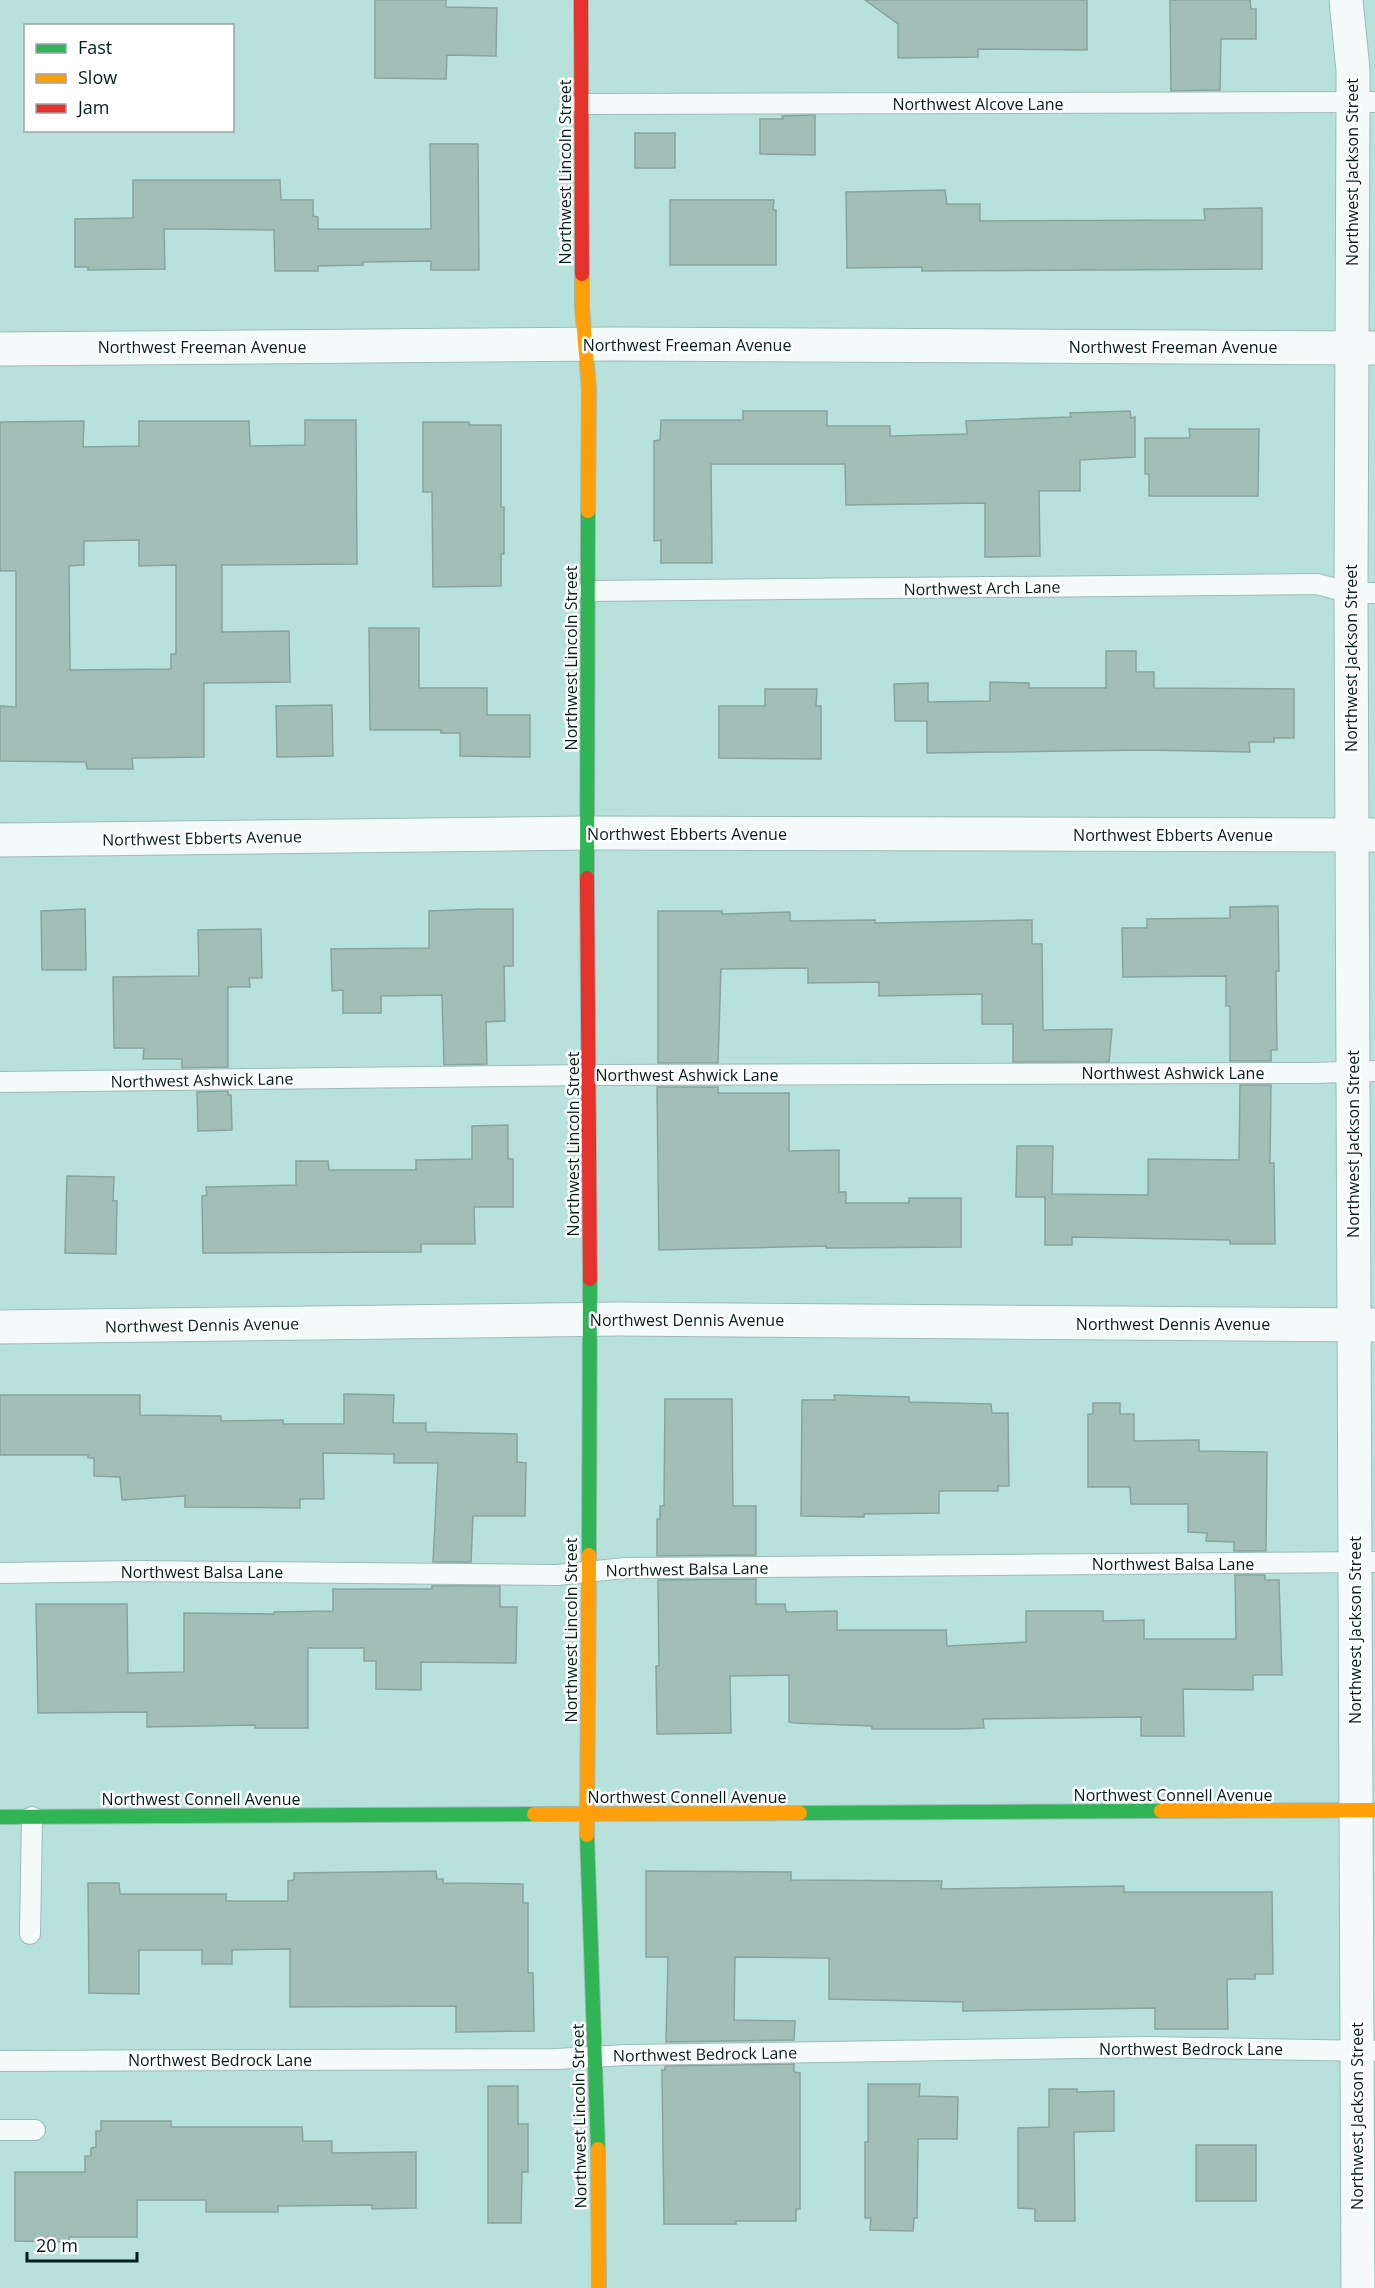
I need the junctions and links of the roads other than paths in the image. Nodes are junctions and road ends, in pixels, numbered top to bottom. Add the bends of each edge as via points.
1 (581, 0) edge
2 (1346, 0) edge
3 (1364, 103) edge
4 (581, 104) junction
5 (585, 344) junction
6 (1363, 348) edge
7 (0, 349) edge
8 (588, 591) junction
9 (1363, 593) edge
10 (587, 833) junction
11 (1363, 835) edge
12 (0, 840) edge
13 (1364, 1072) edge
14 (590, 1075) junction
15 (0, 1082) edge
16 (590, 1320) junction
17 (1364, 1325) edge
18 (0, 1327) edge
19 (1365, 1562) edge
20 (587, 1571) junction
21 (0, 1574) edge
22 (1365, 1810) edge
23 (587, 1815) junction
24 (32, 1816) junction
25 (0, 1817) edge
26 (30, 1935) dead end
27 (1366, 2051) edge
28 (595, 2056) junction
29 (0, 2061) edge
30 (0, 2130) edge
31 (35, 2130) dead end
32 (599, 2288) edge
33 (1358, 2288) edge

1 - 4 street, Northwest Lincoln Street
2 - 3 street, Northwest Jackson Street via 1353,70
3 - 4 lane, Northwest Alcove Lane
3 - 6 street, Northwest Jackson Street
4 - 5 street, Northwest Lincoln Street
5 - 6 street, Northwest Freeman Avenue
5 - 7 street, Northwest Freeman Avenue
5 - 8 street, Northwest Lincoln Street via 589,389
6 - 9 street, Northwest Jackson Street
8 - 9 lane, Northwest Arch Lane via 1317,584
8 - 10 street, Northwest Lincoln Street
9 - 11 street, Northwest Jackson Street
10 - 11 street, Northwest Ebberts Avenue
10 - 12 street, Northwest Ebberts Avenue
10 - 14 street, Northwest Lincoln Street
11 - 13 street, Northwest Jackson Street
13 - 14 lane, Northwest Ashwick Lane
13 - 17 street, Northwest Jackson Street
14 - 15 lane, Northwest Ashwick Lane
14 - 16 street, Northwest Lincoln Street
16 - 17 street, Northwest Dennis Avenue
16 - 18 street, Northwest Dennis Avenue
16 - 20 street, Northwest Lincoln Street
17 - 19 street, Northwest Jackson Street
19 - 20 lane, Northwest Balsa Lane
19 - 22 street, Northwest Jackson Street
20 - 21 lane, Northwest Balsa Lane via 557,1575 138,1571
20 - 23 street, Northwest Lincoln Street
22 - 23 street, Northwest Connell Avenue
22 - 27 street, Northwest Jackson Street
23 - 24 street, Northwest Connell Avenue
23 - 28 street, Northwest Lincoln Street
24 - 25 street, Northwest Connell Avenue
24 - 26 lane
27 - 28 lane, Northwest Bedrock Lane via 1146,2047
27 - 33 street, Northwest Jackson Street
28 - 29 lane, Northwest Bedrock Lane
28 - 32 street, Northwest Lincoln Street
30 - 31 lane

